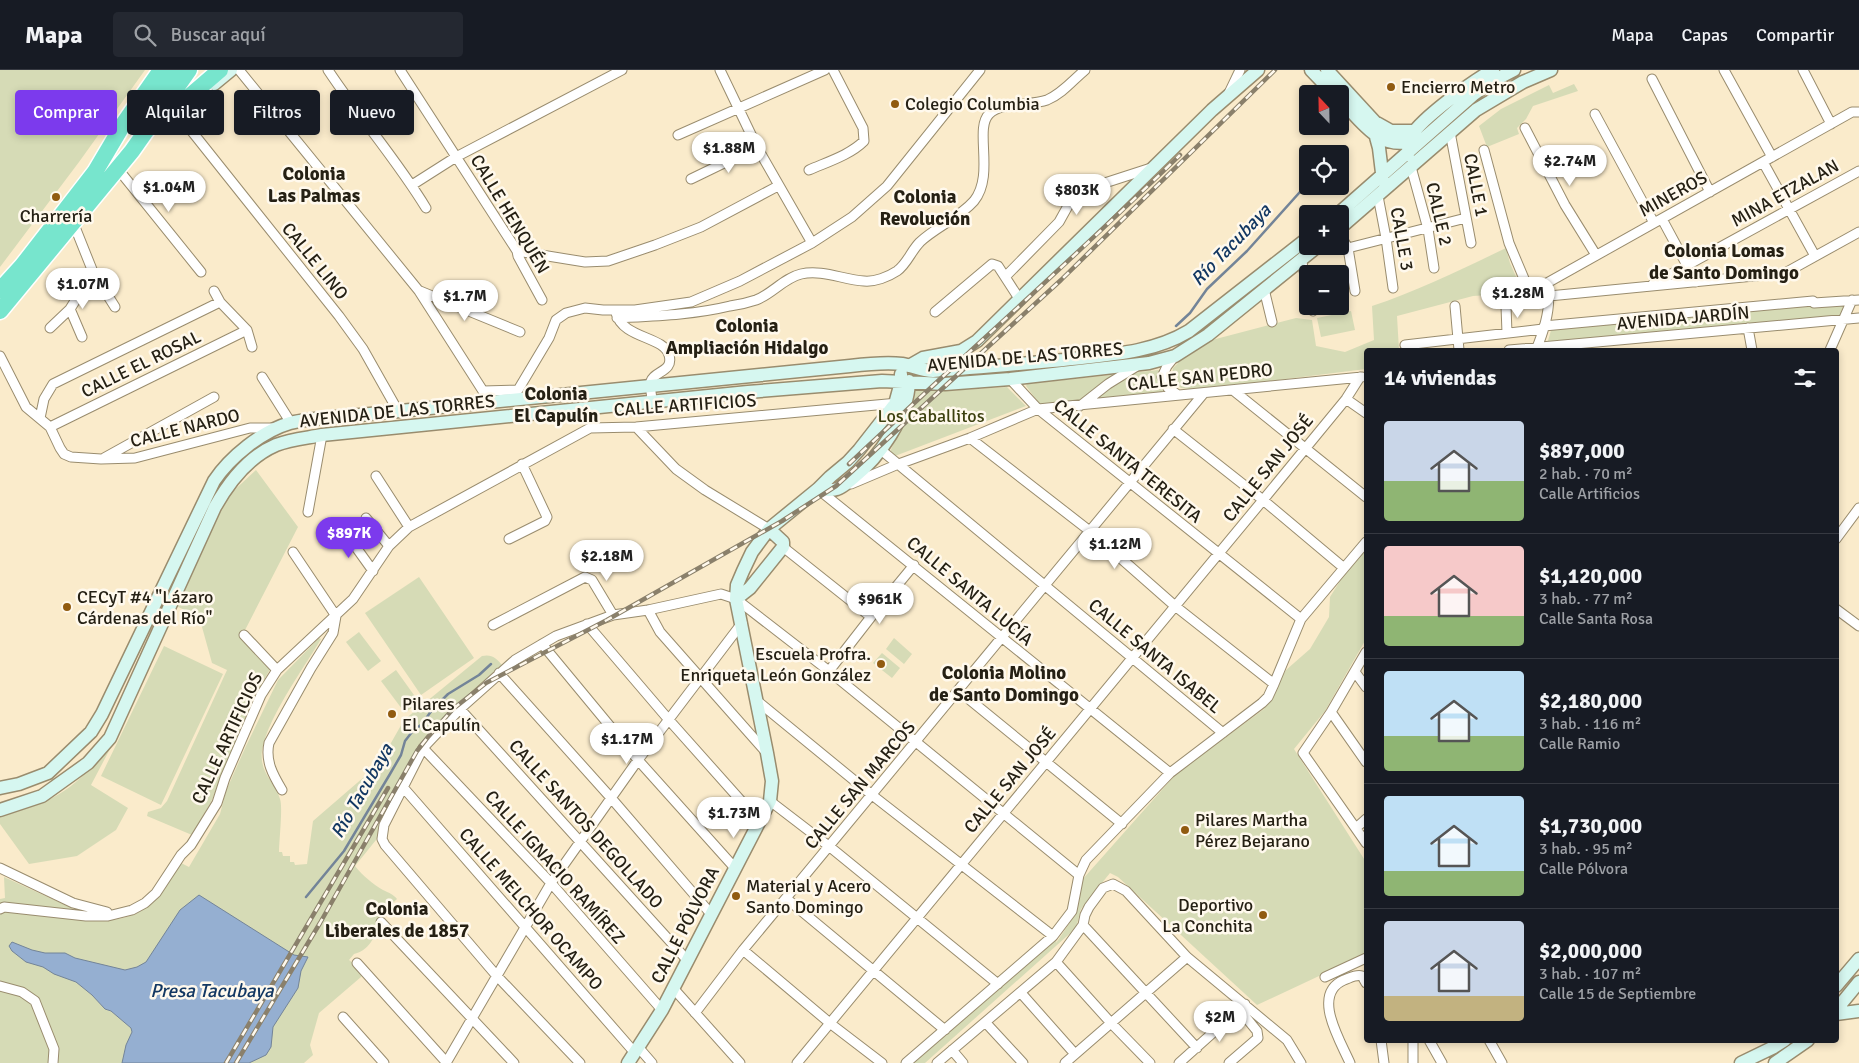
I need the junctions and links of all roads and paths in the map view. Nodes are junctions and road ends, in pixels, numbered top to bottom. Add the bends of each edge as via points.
1 (161, 70) edge
2 (175, 70) edge
3 (189, 70) edge
4 (220, 70) edge
5 (231, 70) edge
6 (239, 70) edge
7 (328, 70) edge
8 (400, 70) edge
9 (720, 70) edge
10 (825, 70) edge
11 (833, 70) edge
12 (980, 70) edge
13 (1240, 70) edge
14 (1258, 70) edge
15 (1311, 70) edge
16 (1327, 70) edge
17 (1493, 70) edge
18 (1514, 70) edge
19 (1552, 70) edge
20 (1724, 70) edge
21 (1803, 70) edge
22 (619, 71) edge
23 (1083, 71) edge
24 (1652, 79) dead end
25 (1325, 85) edge
26 (199, 90) edge
27 (205, 90) edge
28 (1228, 96) junction
29 (738, 108) junction
30 (1349, 108) edge
31 (1858, 112) edge
32 (1595, 114) dead end
33 (1831, 124) junction
34 (1525, 128) dead end
35 (1450, 132) junction
36 (1420, 134) junction
37 (150, 135) edge
38 (185, 135) edge
39 (678, 135) dead end
40 (1376, 137) junction
41 (757, 147) junction
42 (1408, 148) junction
43 (1484, 150) dead end
44 (132, 151) junction
45 (456, 157) junction
46 (1772, 157) junction
47 (1763, 162) junction
48 (1155, 167) junction
49 (1411, 168) junction
50 (118, 169) junction
51 (809, 170) dead end
52 (1859, 171) edge
53 (1383, 176) junction
54 (691, 179) dead end
55 (412, 185) junction
56 (778, 186) junction
57 (1710, 192) junction
58 (1380, 194) junction
59 (1349, 205) edge
60 (426, 208) dead end
61 (1789, 209) junction
62 (1466, 218) junction
63 (1349, 220) edge
64 (1658, 221) junction
65 (73, 222) junction
66 (1428, 229) junction
67 (48, 232) junction
68 (1859, 232) edge
69 (1386, 238) junction
70 (812, 243) junction
71 (1471, 243) dead end
72 (1299, 245) edge
73 (1349, 248) edge
74 (517, 251) junction
75 (1349, 254) edge
76 (1307, 255) edge
77 (1596, 255) junction
78 (1815, 256) junction
79 (1301, 260) junction
80 (1302, 265) edge
81 (1687, 265) junction
82 (1434, 268) dead end
83 (93, 272) junction
84 (202, 272) dead end
85 (1005, 277) junction
86 (1696, 282) junction
87 (1546, 284) junction
88 (1648, 286) junction
89 (1393, 288) dead end
90 (1264, 289) junction
91 (0, 290) edge
92 (214, 291) dead end
93 (420, 291) junction
94 (1355, 291) dead end
95 (1530, 293) junction
96 (1549, 296) junction
97 (542, 300) dead end
98 (1020, 300) junction
99 (1855, 300) edge
100 (220, 302) junction
101 (1456, 306) dead end
102 (114, 307) dead end
103 (70, 309) junction
104 (0, 311) edge
105 (935, 312) dead end
106 (617, 314) junction
107 (1859, 318) edge
108 (1844, 319) junction
109 (1272, 322) dead end
110 (50, 328) dead end
111 (1544, 328) junction
112 (1748, 328) junction
113 (247, 330) junction
114 (520, 332) dead end
115 (1506, 333) junction
116 (82, 337) dead end
117 (1458, 339) junction
118 (1406, 345) dead end
119 (252, 347) dead end
120 (1459, 348) edge
121 (1537, 348) edge
122 (1547, 348) edge
123 (1754, 348) edge
124 (1831, 348) edge
125 (0, 356) edge
126 (1175, 356) junction
127 (1141, 364) junction
128 (905, 365) junction
129 (1363, 376) edge
130 (262, 377) dead end
131 (1010, 379) junction
132 (905, 382) junction
133 (651, 386) junction
134 (1234, 391) junction
135 (1204, 393) junction
136 (1178, 395) junction
137 (214, 397) dead end
138 (1346, 399) junction
139 (652, 400) junction
140 (900, 403) junction
141 (1080, 406) junction
142 (1038, 409) junction
143 (398, 411) junction
144 (1364, 412) edge
145 (360, 415) junction
146 (40, 418) junction
147 (291, 423) junction
148 (50, 427) junction
149 (636, 427) junction
150 (277, 428) junction
151 (1173, 429) junction
152 (360, 431) junction
153 (322, 435) junction
154 (970, 438) junction
155 (1305, 448) junction
156 (881, 450) junction
157 (101, 459) junction
158 (522, 464) junction
159 (896, 465) junction
160 (376, 476) dead end
161 (1131, 482) junction
162 (842, 488) junction
163 (818, 489) junction
164 (1364, 495) edge
165 (1263, 500) junction
166 (1859, 508) edge
167 (308, 512) dead end
168 (366, 518) dead end
169 (409, 527) junction
170 (769, 529) junction
171 (345, 532) dead end
172 (1091, 532) junction
173 (1839, 535) edge
174 (509, 539) dead end
175 (1364, 544) edge
176 (389, 546) junction
177 (783, 547) junction
178 (292, 552) dead end
179 (1218, 554) junction
180 (914, 565) junction
181 (1344, 568) junction
182 (373, 571) junction
183 (1046, 586) junction
184 (736, 599) junction
185 (156, 601) junction
186 (1174, 606) junction
187 (169, 607) junction
188 (648, 610) junction
189 (1839, 611) edge
190 (613, 615) junction
191 (336, 616) junction
192 (871, 617) junction
193 (1301, 619) junction
194 (742, 623) junction
195 (587, 624) junction
196 (493, 625) dead end
197 (1859, 626) edge
198 (244, 635) dead end
199 (1002, 639) junction
200 (542, 644) junction
201 (1364, 656) edge
202 (1132, 658) junction
203 (277, 670) junction
204 (829, 671) junction
205 (1355, 672) junction
206 (499, 673) junction
207 (700, 679) junction
208 (1274, 684) junction
209 (1364, 684) edge
210 (959, 691) junction
211 (756, 700) junction
212 (460, 709) junction
213 (1089, 709) junction
214 (1331, 712) junction
215 (669, 720) junction
216 (1223, 733) junction
217 (916, 743) junction
218 (423, 748) junction
219 (767, 753) junction
220 (1364, 759) edge
221 (638, 760) junction
222 (1046, 761) junction
223 (1170, 773) junction
224 (402, 786) junction
225 (0, 788) edge
226 (282, 790) dead end
227 (872, 795) junction
228 (612, 799) junction
229 (770, 801) junction
230 (0, 810) edge
231 (1003, 813) junction
232 (759, 821) junction
233 (1364, 821) edge
234 (1122, 824) junction
235 (1356, 828) junction
236 (1364, 840) edge
237 (581, 842) junction
238 (830, 847) junction
239 (961, 864) junction
240 (734, 867) junction
241 (0, 868) edge
242 (1079, 875) junction
243 (551, 883) junction
244 (786, 899) junction
245 (0, 908) edge
246 (120, 914) junction
247 (711, 914) junction
248 (916, 918) junction
249 (381, 922) dead end
250 (1083, 924) junction
251 (524, 927) junction
252 (1053, 936) junction
253 (743, 950) junction
254 (1187, 957) junction
255 (1364, 959) edge
256 (1859, 959) edge
257 (688, 961) junction
258 (1056, 962) junction
259 (357, 963) dead end
260 (875, 970) junction
261 (496, 975) junction
262 (1325, 977) dead end
263 (1364, 979) edge
264 (1840, 981) edge
265 (998, 984) junction
266 (1858, 985) edge
267 (0, 986) edge
268 (673, 988) junction
269 (1146, 992) junction
270 (1021, 993) junction
271 (1242, 1006) junction
272 (1839, 1007) edge
273 (662, 1010) junction
274 (1859, 1011) edge
275 (695, 1013) junction
276 (1839, 1014) edge
277 (342, 1017) dead end
278 (472, 1017) junction
279 (986, 1023) junction
280 (1111, 1023) junction
281 (831, 1024) junction
282 (945, 1030) junction
283 (1381, 1043) edge
284 (1413, 1043) edge
285 (1430, 1043) edge
286 (1491, 1043) edge
287 (1780, 1043) edge
288 (1804, 1043) edge
289 (1197, 1048) junction
290 (952, 1050) junction
291 (1075, 1054) junction
292 (634, 1055) edge
293 (53, 1063) edge
294 (384, 1063) edge
295 (446, 1063) edge
296 (514, 1063) edge
297 (580, 1063) edge
298 (652, 1063) edge
299 (740, 1063) edge
300 (797, 1063) edge
301 (882, 1063) edge
302 (906, 1063) edge
303 (937, 1063) edge
304 (963, 1063) edge
305 (1023, 1063) edge
306 (1064, 1063) edge
307 (1150, 1063) edge
308 (1179, 1063) edge
309 (1229, 1063) edge
310 (1301, 1063) edge
311 (1350, 1063) edge
312 (1384, 1063) edge
313 (1413, 1063) edge
314 (1442, 1063) edge
315 (1502, 1063) edge
316 (1741, 1063) edge
317 (1775, 1063) edge

1 - 67 highway via 95,172
2 - 67 highway via 101,175
3 - 44 highway
4 - 26 highway
5 - 27 street
6 - 93 street
7 - 55 street
8 - 45 street, CALLE HENQUÉN
9 - 29 street
10 - 29 street
11 - 51 street via 862,128 864,141
12 - 70 street via 887,186 852,217
13 - 28 street
14 - 28 street
15 - 25 street
16 - 36 street via 1382,127
17 - 36 street via 1454,96
18 - 36 street via 1491,82
19 - 35 street via 1501,94
20 - 46 street
21 - 33 street
22 - 45 street
23 - 106 street via 1053,97 1002,107 988,114 983,125 984,178 979,192 970,204 920,242 902,266 884,278 865,281 803,273 748,302 694,314
24 - 57 street
28 - 48 street
29 - 39 street
29 - 41 street
30 - 40 street
31 - 33 street, MINEROS
32 - 64 street
33 - 46 street, MINEROS
34 - 77 street via 1565,205
35 - 49 street
35 - 62 street, CALLE 1
36 - 42 street
37 - 44 highway
38 - 143 street, CALLE LINO via 339,316 363,349
40 - 42 street
40 - 53 street
41 - 54 street
41 - 56 street
42 - 49 street
42 - 53 street
43 - 95 street via 1509,242
44 - 50 highway
45 - 55 street
45 - 74 street, CALLE HENQUÉN
46 - 47 street, MINEROS
47 - 57 street, MINEROS
47 - 61 street
48 - 85 street via 1080,190 1059,222
48 - 98 street
49 - 58 street
49 - 66 street, CALLE 2
50 - 65 highway
50 - 84 street
52 - 61 street, MINA ETZALAN
53 - 58 street
53 - 59 street
55 - 60 street
56 - 70 street
56 - 74 street via 701,227 608,261 585,262
57 - 64 street, MINEROS
58 - 63 street
58 - 69 street, CALLE 3
61 - 78 street
61 - 81 street, MINA ETZALAN
62 - 66 street
62 - 71 street, CALLE 1
64 - 77 street, MINEROS
64 - 81 street
65 - 83 street
65 - 104 highway
66 - 69 street
66 - 82 street, CALLE 2
67 - 91 highway
68 - 78 street
69 - 73 street
69 - 89 street, CALLE 3
70 - 106 street via 702,298 679,305
72 - 128 street, AVENIDA DE LAS TORRES via 1189,331 1158,345 1110,355 1010,365 933,371
74 - 97 street, CALLE HENQUÉN
75 - 94 street
76 - 79 street, AVENIDA DE LAS TORRES
77 - 87 street, MINEROS
78 - 86 street via 1785,273
79 - 80 street
79 - 90 street, AVENIDA DE LAS TORRES
81 - 86 street
81 - 88 street, MINA ETZALAN
83 - 102 street
83 - 103 street
85 - 98 street
85 - 105 street via 997,264 989,265
86 - 88 street
87 - 95 street, MINEROS
87 - 96 street
88 - 96 street
90 - 109 street
90 - 126 street, AVENIDA DE LAS TORRES via 1208,335
92 - 100 street
93 - 106 street via 483,391 518,390 556,320 566,313 581,308
93 - 114 street
95 - 115 street, MINEROS via 1506,306
96 - 111 street
98 - 128 street via 969,347
99 - 108 street
99 - 111 street, AVENIDA JARDÍN
100 - 113 street
100 - 146 street via 52,384 44,399
101 - 117 street
103 - 110 street
103 - 116 street
106 - 133 street via 627,329 668,351 667,367 653,378
107 - 108 street, AVENIDA JARDÍN
108 - 112 street, AVENIDA JARDÍN
108 - 124 street
111 - 115 street, AVENIDA JARDÍN
111 - 121 street
112 - 122 street, AVENIDA JARDÍN
112 - 123 street
113 - 119 street
113 - 148 street, CALLE EL ROSAL
115 - 117 street, AVENIDA JARDÍN
117 - 118 street, AVENIDA JARDÍN
117 - 120 street
125 - 146 street via 26,407
126 - 127 street, AVENIDA DE LAS TORRES
126 - 136 street via 1162,377 1168,388
127 - 131 street, AVENIDA DE LAS TORRES
127 - 141 street
128 - 132 street
128 - 133 street, AVENIDA DE LAS TORRES via 885,363
129 - 134 street, CALLE SAN PEDRO
129 - 138 street, CALLE SAN JOSÉ
130 - 147 street
131 - 132 street, AVENIDA DE LAS TORRES via 945,384
131 - 142 street, CALLE SANTA TERESITA
132 - 139 street, AVENIDA DE LAS TORRES via 882,381
132 - 140 street
133 - 139 street
133 - 143 street, AVENIDA DE LAS TORRES
134 - 135 street, CALLE SAN PEDRO
134 - 155 street
135 - 136 street, CALLE SAN PEDRO
135 - 151 street, CALLE SAN MARCOS
136 - 141 street, CALLE SAN PEDRO
137 - 157 street
138 - 144 street
138 - 155 street, CALLE SAN JOSÉ
139 - 152 street, AVENIDA DE LAS TORRES
140 - 149 street, CALLE ARTIFICIOS
140 - 156 street via 890,437
140 - 163 street via 859,450
141 - 142 street, CALLE SAN PEDRO
142 - 154 street, CALLE SAN PEDRO
142 - 161 street, CALLE SANTA TERESITA
143 - 145 street, AVENIDA DE LAS TORRES
145 - 147 street, AVENIDA DE LAS TORRES
145 - 152 street
146 - 148 street
147 - 150 street, AVENIDA DE LAS TORRES
148 - 157 street, CALLE NARDO via 64,454
149 - 158 street, CALLE ARTIFICIOS via 590,428
149 - 170 street via 676,469
150 - 157 street, CALLE NARDO via 250,428 135,458
150 - 185 street, AVENIDA DE LAS TORRES via 222,468
151 - 161 street, CALLE SAN MARCOS
151 - 165 street
152 - 153 street, AVENIDA DE LAS TORRES
153 - 167 street
153 - 187 street, AVENIDA DE LAS TORRES via 275,446 236,476 215,507
154 - 159 street, CALLE SAN PEDRO
154 - 172 street
155 - 164 street
155 - 165 street, CALLE SAN JOSÉ
156 - 159 street, CALLE SANTA ISABEL
156 - 162 street
158 - 169 street, CALLE ARTIFICIOS
158 - 174 street via 547,517
159 - 162 street, CALLE SAN PEDRO
159 - 183 street, CALLE SANTA ISABEL
160 - 169 street
161 - 172 street, CALLE SAN MARCOS
161 - 179 street, CALLE SANTA TERESITA
162 - 163 street
163 - 170 street
163 - 180 street, CALLE SANTA LUCÍA
165 - 179 street, CALLE SAN JOSÉ
165 - 181 street
166 - 173 street
168 - 176 street
169 - 176 street, CALLE ARTIFICIOS
170 - 177 street via 783,542
170 - 184 street via 743,571
171 - 182 street
172 - 183 street, CALLE SAN MARCOS
172 - 186 street
175 - 181 street
176 - 182 street, CALLE ARTIFICIOS
177 - 184 street via 750,588
177 - 192 street
178 - 191 street
179 - 186 street, CALLE SAN JOSÉ
179 - 193 street, CALLE SANTA TERESITA
180 - 192 street
180 - 199 street, CALLE SANTA LUCÍA
181 - 193 street
182 - 191 street, CALLE ARTIFICIOS
183 - 199 street, CALLE SAN MARCOS
183 - 202 street, CALLE SANTA ISABEL
184 - 188 street via 721,594
184 - 194 street, CALLE PÓLVORA
184 - 204 street
185 - 187 street
185 - 225 street, AVENIDA DE LAS TORRES via 102,714 90,732 48,773
186 - 202 street, CALLE SAN JOSÉ
186 - 208 street
187 - 230 street, AVENIDA DE LAS TORRES via 110,738 88,763 42,796
188 - 190 street
188 - 207 street via 660,632
189 - 197 street
190 - 195 street
190 - 196 street via 592,580 584,577
191 - 203 street, CALLE ARTIFICIOS
191 - 226 street, CALLE ARTIFICIOS via 333,634 269,743 268,761
192 - 204 street
193 - 208 street
194 - 207 street
194 - 211 street, CALLE PÓLVORA
195 - 200 street
195 - 215 street
198 - 203 street
199 - 210 street, CALLE SAN MARCOS
199 - 213 street, CALLE SANTA LUCÍA
200 - 206 street
200 - 221 street
201 - 205 street
202 - 213 street, CALLE SAN JOSÉ
202 - 216 street, CALLE SANTA ISABEL
203 - 246 street, CALLE ARTIFICIOS via 261,695 224,778 217,803 191,845 156,893 145,903
204 - 217 street
205 - 209 street
205 - 214 street
206 - 212 street
206 - 228 street
207 - 215 street
207 - 219 street
208 - 216 street via 1262,703
210 - 217 street, CALLE SAN MARCOS
210 - 222 street
211 - 219 street, CALLE PÓLVORA
211 - 227 street
212 - 218 street
212 - 237 street, CALLE SANTOS DEGOLLADO
213 - 222 street, CALLE SAN JOSÉ
213 - 223 street, CALLE SANTA LUCÍA
214 - 220 street
214 - 235 street via 1303,753
215 - 221 street
215 - 232 street
216 - 223 street
217 - 227 street, CALLE SAN MARCOS
217 - 231 street
218 - 224 street
218 - 243 street, CALLE IGNACIO RAMÍREZ
219 - 229 street, CALLE PÓLVORA via 772,780
221 - 228 street
221 - 240 street
222 - 231 street, CALLE SAN JOSÉ
222 - 234 street
223 - 234 street
224 - 251 street, CALLE MELCHOR OCAMPO
224 - 261 street via 384,826 382,839
227 - 238 street, CALLE SAN MARCOS
227 - 239 street
228 - 237 street
228 - 247 street
229 - 232 street, CALLE PÓLVORA
229 - 238 street
231 - 239 street, CALLE SAN JOSÉ
231 - 242 street
232 - 240 street, CALLE PÓLVORA
233 - 235 street
234 - 242 street via 1086,860
235 - 236 street
237 - 243 street
237 - 257 street, CALLE SANTOS DEGOLLADO
238 - 244 street, CALLE SAN MARCOS
238 - 248 street
239 - 248 street, CALLE SAN JOSÉ
239 - 252 street
240 - 247 street, CALLE PÓLVORA
241 - 246 street via 73,903
242 - 252 street via 1072,911
243 - 251 street
243 - 273 street, CALLE IGNACIO RAMÍREZ
244 - 253 street, CALLE SAN MARCOS
244 - 260 street
245 - 246 street via 86,916
247 - 257 street, CALLE PÓLVORA
248 - 260 street, CALLE SAN JOSÉ
248 - 265 street
249 - 278 street
250 - 254 street via 1089,907 1103,888 1113,884 1126,891
250 - 258 street
250 - 269 street
251 - 261 street
251 - 292 street, CALLE MELCHOR OCAMPO
252 - 265 street
253 - 275 street, CALLE SAN MARCOS
253 - 281 street
254 - 269 street
254 - 271 street
255 - 262 street
256 - 264 street
257 - 268 street, CALLE PÓLVORA
258 - 270 street
258 - 280 street
259 - 295 street
260 - 281 street, CALLE SAN JOSÉ
260 - 282 street
261 - 278 street
261 - 297 street
263 - 311 street via 1360,974 1338,983 1328,998 1330,1015
264 - 266 street
265 - 282 street
266 - 272 street
267 - 293 street via 22,992 35,1001 54,1049
268 - 273 street, CALLE PÓLVORA
268 - 275 street
269 - 280 street
269 - 289 street
270 - 279 street
270 - 291 street
271 - 289 street
271 - 309 street via 1258,1038
271 - 310 street via 1287,1040
273 - 292 street, CALLE PÓLVORA
274 - 276 street
275 - 299 street
277 - 294 street
278 - 295 street
278 - 296 street
279 - 290 street
279 - 305 street
280 - 291 street
280 - 307 street
281 - 300 street, CALLE SAN JOSÉ
281 - 301 street
282 - 302 street
283 - 312 street
284 - 313 street
285 - 314 street
286 - 315 street
287 - 316 street
288 - 317 street
289 - 308 street
290 - 303 street
290 - 304 street
291 - 306 street
292 - 298 street, CALLE MELCHOR OCAMPO

